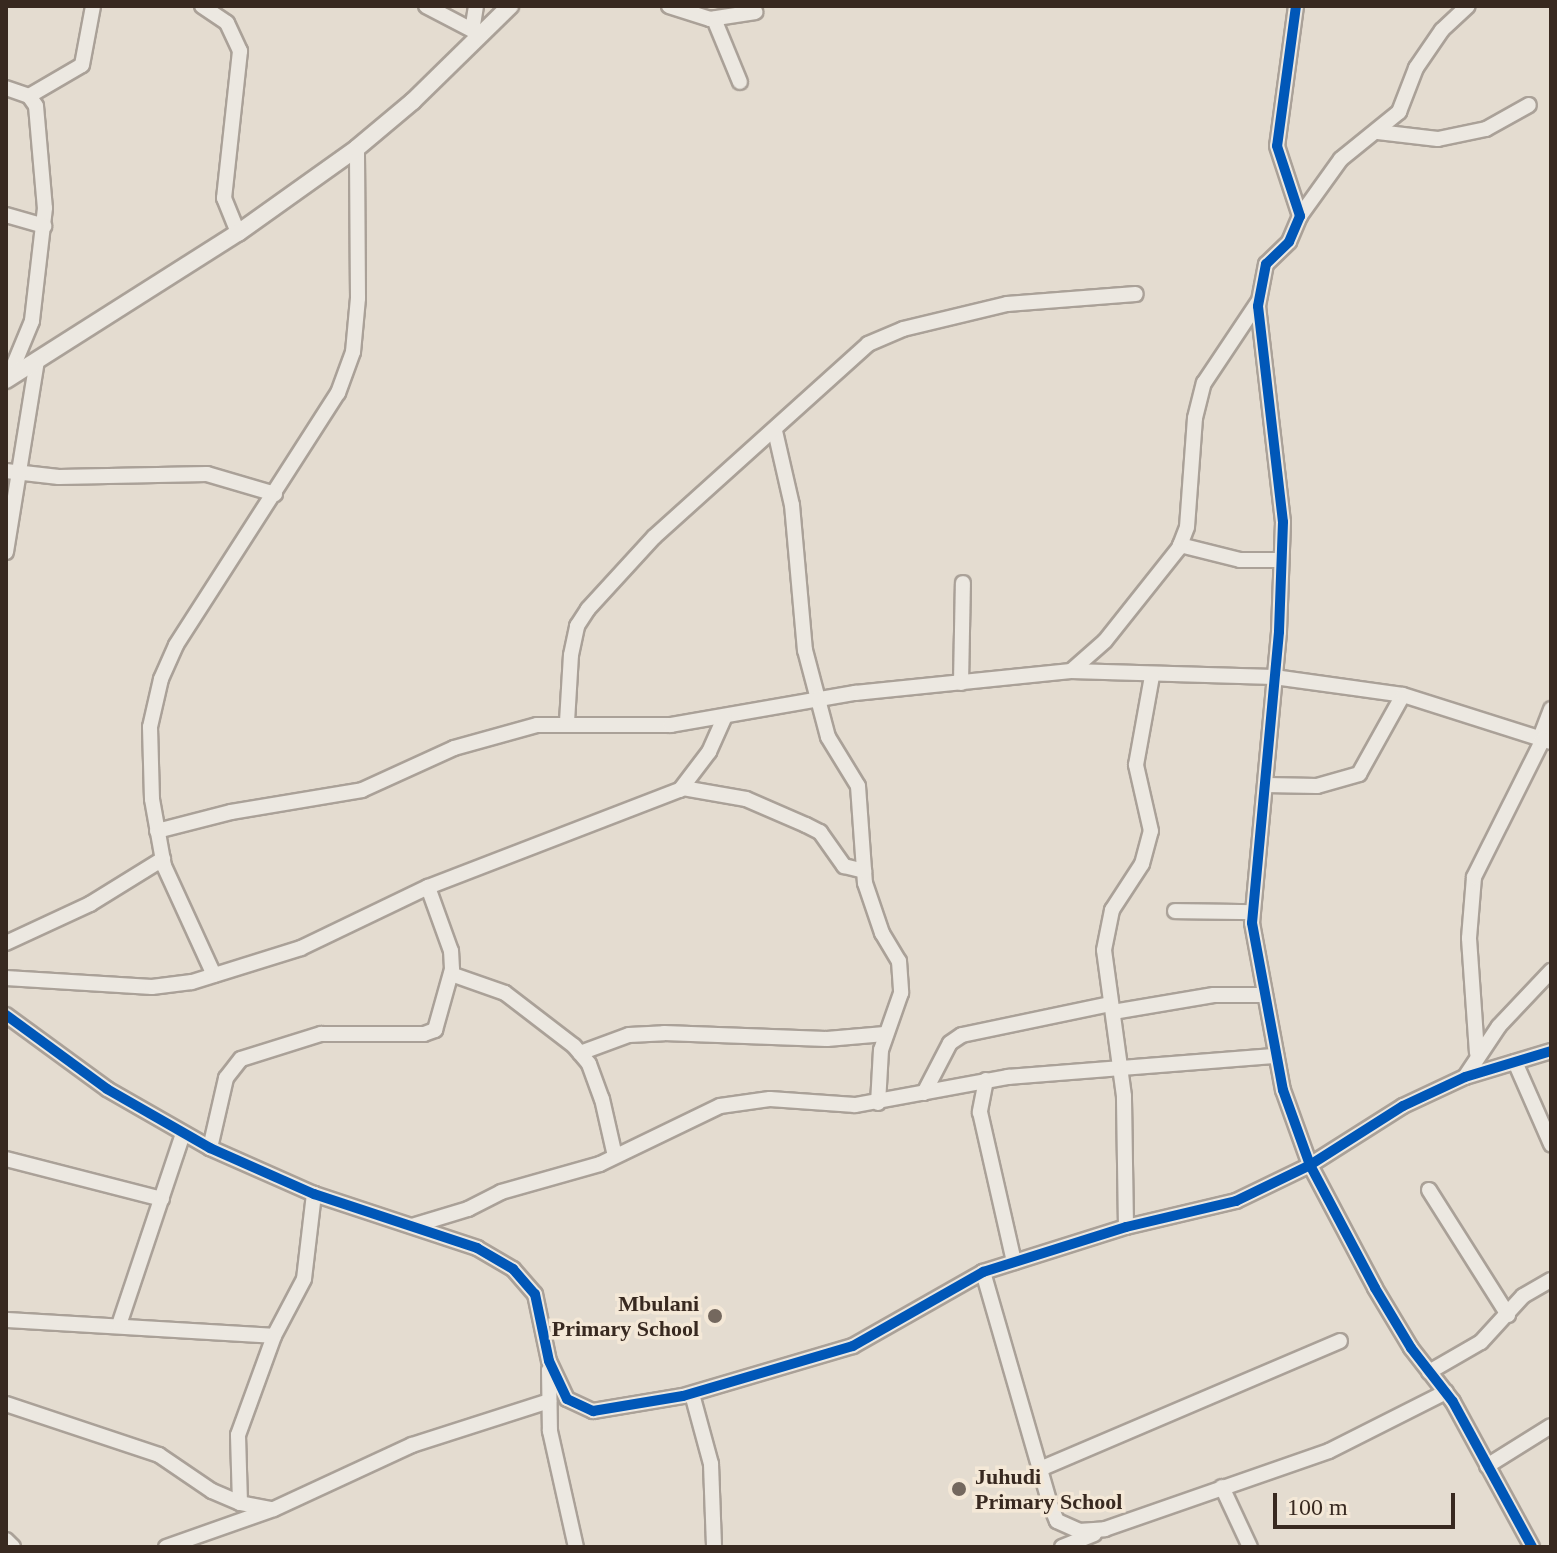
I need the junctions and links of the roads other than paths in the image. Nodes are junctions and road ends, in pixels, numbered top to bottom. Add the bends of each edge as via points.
1 (93, 6) edge
2 (202, 6) edge
3 (426, 6) edge
4 (476, 6) edge
5 (510, 6) edge
6 (669, 6) edge
7 (1296, 6) edge
8 (1468, 6) edge
9 (755, 12) dead end
10 (714, 19) junction
11 (477, 34) junction
12 (740, 82) dead end
13 (6, 88) edge
14 (29, 96) junction
15 (1529, 105) dead end
16 (1378, 132) junction
17 (357, 148) junction
18 (6, 215) edge
19 (1300, 216) junction
20 (44, 226) junction
21 (238, 233) junction
22 (1136, 294) dead end
23 (1258, 302) junction
24 (37, 360) junction
25 (7, 379) edge
26 (775, 431) junction
27 (13, 473) edge
28 (275, 494) junction
29 (1180, 545) junction
30 (6, 552) edge
31 (1280, 560) junction
32 (963, 583) dead end
33 (1071, 671) junction
34 (1152, 676) junction
35 (1274, 677) junction
36 (961, 683) junction
37 (1403, 695) junction
38 (818, 700) junction
39 (1551, 709) edge
40 (725, 716) junction
41 (567, 722) junction
42 (1545, 739) edge
43 (1266, 785) junction
44 (683, 788) junction
45 (157, 831) junction
46 (163, 859) junction
47 (864, 871) junction
48 (428, 887) junction
49 (1175, 911) dead end
50 (1251, 912) junction
51 (6, 943) edge
52 (1551, 971) edge
53 (451, 974) junction
54 (214, 975) junction
55 (6, 978) edge
56 (1264, 995) junction
57 (1112, 1008) junction
58 (6, 1015) edge
59 (885, 1034) junction
60 (1551, 1051) edge
61 (580, 1053) junction
62 (1477, 1053) junction
63 (1276, 1056) junction
64 (1515, 1062) junction
65 (1122, 1071) junction
66 (1465, 1077) junction
67 (986, 1080) junction
68 (924, 1093) junction
69 (878, 1103) junction
70 (183, 1134) junction
71 (1551, 1144) edge
72 (210, 1148) junction
73 (615, 1156) junction
74 (6, 1159) edge
75 (1310, 1165) junction
76 (1429, 1190) dead end
77 (314, 1194) junction
78 (162, 1199) junction
79 (412, 1226) junction
80 (1126, 1227) junction
81 (1014, 1262) junction
82 (983, 1272) junction
83 (1551, 1280) edge
84 (1508, 1315) junction
85 (6, 1320) edge
86 (119, 1325) junction
87 (274, 1336) junction
88 (1340, 1341) dead end
89 (549, 1361) junction
90 (1429, 1372) junction
91 (1446, 1392) junction
92 (692, 1394) junction
93 (549, 1401) junction
94 (6, 1404) edge
95 (1551, 1426) edge
96 (1487, 1466) junction
97 (1040, 1469) junction
98 (1222, 1487) junction
99 (240, 1503) junction
100 (274, 1509) junction
101 (1105, 1529) junction
102 (6, 1540) edge
103 (13, 1547) edge
104 (166, 1547) edge
105 (576, 1547) edge
106 (714, 1547) edge
107 (1062, 1547) edge
108 (1250, 1547) edge
109 (1532, 1547) edge

1 - 14 street via 82,65
2 - 21 street via 227,23 240,51 224,198
3 - 11 street
4 - 11 street
5 - 11 street
6 - 10 street
7 - 19 street via 1277,146
8 - 16 street via 1427,51 1399,112
9 - 10 street
10 - 12 street
11 - 17 street
13 - 14 street
14 - 20 street via 40,126
15 - 16 street via 1486,129 1438,139
16 - 19 street via 1341,159
17 - 21 street
17 - 28 street via 353,352 338,393
18 - 20 street
19 - 23 street via 1289,242 1266,264
20 - 25 street via 32,321
21 - 24 street
22 - 26 street via 1007,304 889,334 856,354
23 - 29 street via 1204,383
23 - 31 street via 1283,522
24 - 25 street
24 - 27 street
26 - 38 street via 792,505 805,650
26 - 41 street via 654,537 588,609 577,626 571,655
27 - 28 street via 207,474
27 - 30 street
28 - 45 street via 194,614 161,679 150,727
29 - 31 street via 1240,560
29 - 33 street via 1105,641
31 - 35 street
32 - 36 street
33 - 34 street
33 - 36 street
34 - 35 street
34 - 57 street via 1136,765 1151,831 1142,864 1112,910 1106,932
35 - 37 street
35 - 43 street
36 - 38 street
37 - 42 street
37 - 43 street via 1359,774 1317,786
38 - 40 street
38 - 47 street via 828,737 858,786
39 - 42 street
40 - 41 street via 652,726
40 - 44 street via 709,752
41 - 45 street via 474,740 362,790 231,812
42 - 62 street via 1474,877 1469,938
43 - 50 street
44 - 47 street via 746,799 806,825 820,832 844,866
44 - 48 street
45 - 46 street
46 - 51 street via 90,904
46 - 54 street via 182,913
47 - 59 street via 868,898 900,970 901,993
48 - 53 street via 451,951
48 - 54 street via 309,944
49 - 50 street
50 - 56 street
52 - 62 street
53 - 61 street via 531,1008
53 - 72 street via 440,1021 424,1034 321,1034 241,1059 226,1078
54 - 55 street via 192,982 117,988
56 - 57 street via 1214,995
56 - 63 street
57 - 65 street
57 - 68 street via 962,1035 940,1058
58 - 70 street via 107,1089
59 - 61 street via 827,1039 629,1035
59 - 69 street
60 - 64 street
61 - 73 street via 602,1099
62 - 66 street
63 - 65 street
63 - 75 street
64 - 66 street
64 - 71 street
65 - 67 street
65 - 80 street
66 - 75 street via 1403,1106
67 - 68 street
67 - 81 street via 980,1112
68 - 69 street
69 - 73 street via 770,1099 720,1106
70 - 72 street
70 - 78 street
72 - 77 street
73 - 79 street
74 - 78 street
75 - 80 street via 1236,1201
75 - 90 street via 1375,1288
76 - 84 street
77 - 79 street
77 - 87 street via 304,1279
78 - 86 street
79 - 89 street via 491,1254 527,1282 539,1308
80 - 81 street
81 - 82 street
82 - 92 street via 853,1346
82 - 97 street
83 - 84 street via 1523,1296
84 - 90 street via 1481,1342
85 - 86 street
86 - 87 street
87 - 99 street via 238,1435
88 - 97 street
89 - 92 street via 567,1399 582,1409 635,1407
89 - 93 street
90 - 91 street
91 - 96 street
91 - 98 street via 1329,1451
92 - 106 street via 711,1464
93 - 100 street via 412,1445
93 - 105 street via 550,1431
94 - 99 street via 159,1455
95 - 96 street
96 - 109 street
97 - 101 street via 1057,1521 1079,1531
98 - 101 street
98 - 108 street
99 - 100 street
100 - 104 street
101 - 107 street
102 - 103 street

